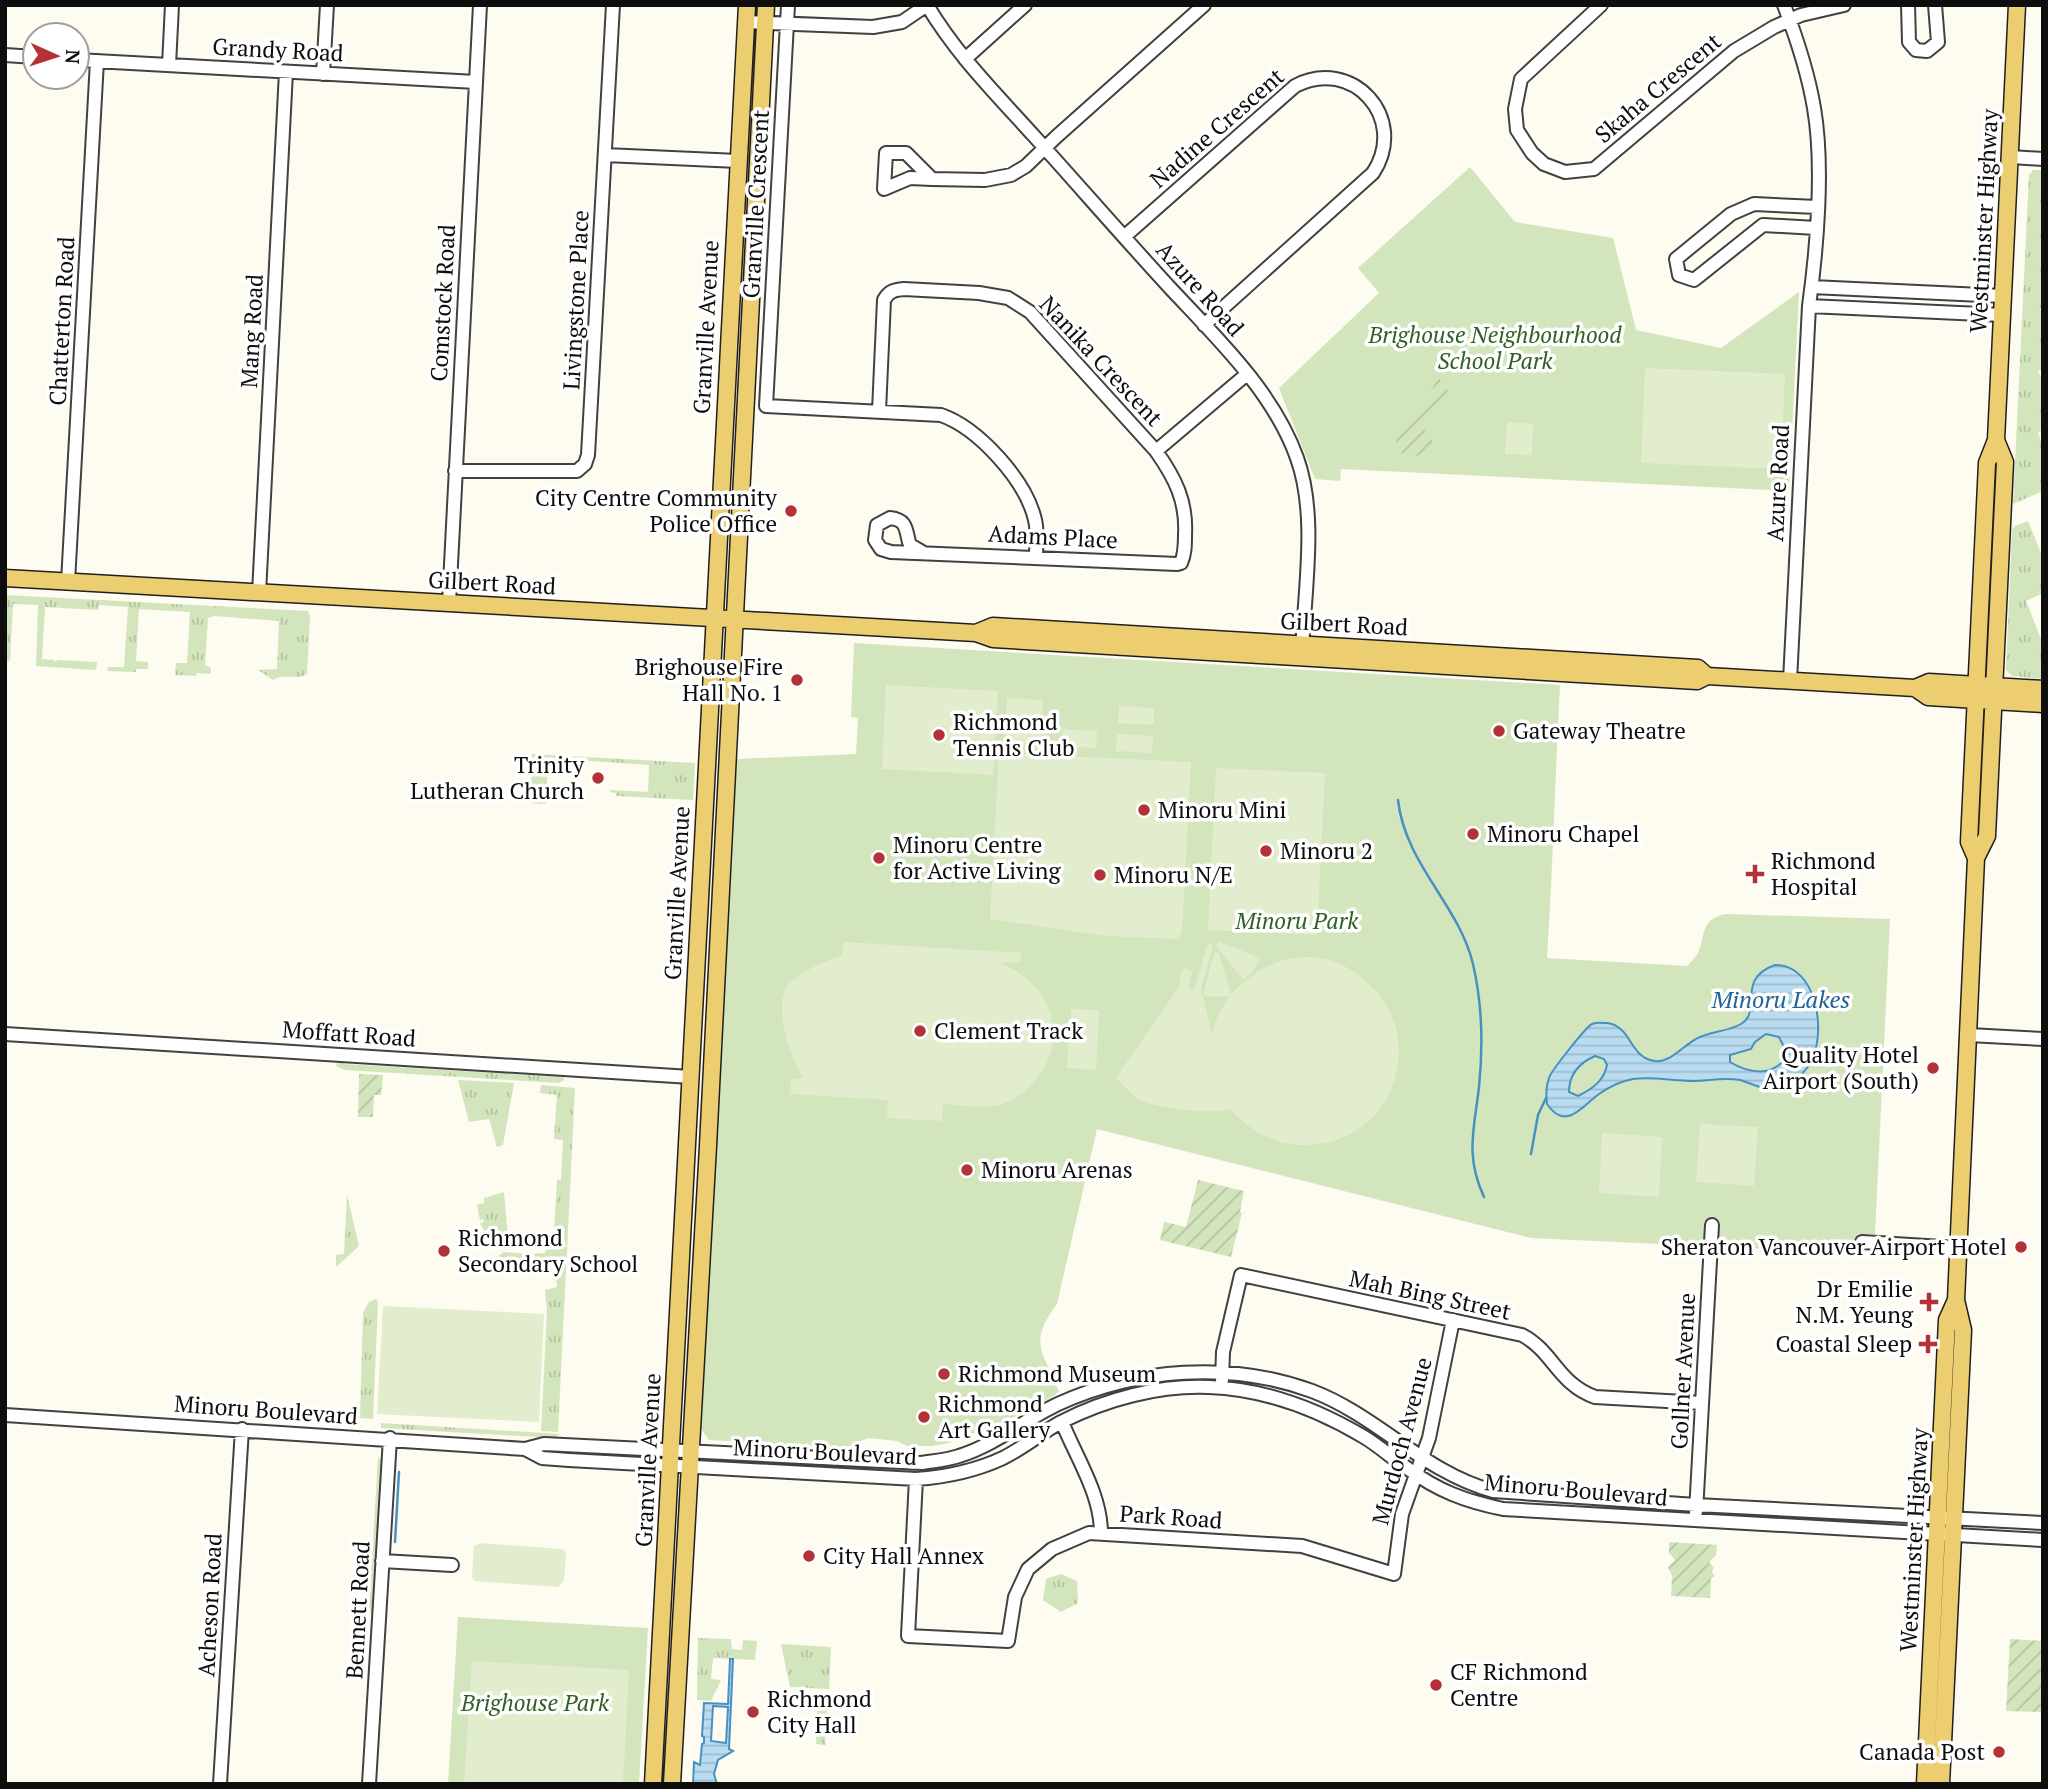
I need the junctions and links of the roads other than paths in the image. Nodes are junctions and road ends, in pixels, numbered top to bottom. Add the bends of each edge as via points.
1 (172, 5) edge
2 (327, 5) edge
3 (480, 5) edge
4 (613, 5) edge
5 (747, 5) edge
6 (766, 5) edge
7 (788, 5) edge
8 (927, 5) edge
9 (1025, 5) edge
10 (1204, 5) edge
11 (1601, 5) edge
12 (1784, 5) edge
13 (1844, 5) edge
14 (1908, 5) edge
15 (1935, 5) edge
16 (2017, 5) edge
17 (1790, 20) junction
18 (746, 22) junction
19 (765, 23) junction
20 (787, 23) junction
21 (965, 59) junction
22 (91, 61) edge
23 (97, 61) junction
24 (169, 65) junction
25 (286, 72) junction
26 (323, 74) junction
27 (476, 82) junction
28 (1045, 148) junction
29 (605, 155) junction
30 (2011, 156) junction
31 (2043, 159) edge
32 (738, 161) junction
33 (932, 179) dead end
34 (1817, 207) junction
35 (1816, 228) junction
36 (1125, 236) junction
37 (1812, 287) junction
38 (2003, 296) junction
39 (1809, 306) junction
40 (2002, 315) junction
41 (1204, 325) junction
42 (1247, 374) junction
43 (879, 411) junction
44 (1996, 440) junction
45 (1156, 451) junction
46 (455, 471) junction
47 (922, 552) dead end
48 (1036, 557) junction
49 (1181, 563) joint
50 (5, 578) edge
51 (68, 582) junction
52 (259, 593) junction
53 (449, 603) junction
54 (714, 619) junction
55 (734, 620) junction
56 (1302, 651) junction
57 (1790, 681) junction
58 (2043, 690) edge
59 (1976, 693) junction
60 (1993, 694) junction
61 (2043, 704) edge
62 (1976, 858) junction
63 (5, 1034) edge
64 (1969, 1035) junction
65 (2043, 1039) edge
66 (691, 1077) junction
67 (1712, 1225) dead end
68 (1862, 1242) dead end
69 (1959, 1248) junction
70 (1956, 1300) junction
71 (1453, 1320) junction
72 (1222, 1372) junction
73 (1221, 1388) junction
74 (1702, 1403) junction
75 (5, 1415) edge
76 (1062, 1422) junction
77 (242, 1429) junction
78 (390, 1438) junction
79 (671, 1458) junction
80 (1422, 1458) junction
81 (690, 1459) junction
82 (1415, 1474) junction
83 (916, 1479) junction
84 (1696, 1506) junction
85 (1695, 1520) junction
86 (2043, 1523) edge
87 (1937, 1525) junction
88 (1954, 1526) junction
89 (1101, 1533) junction
90 (2043, 1540) edge
91 (382, 1561) junction
92 (452, 1565) dead end
93 (1394, 1574) joint
94 (220, 1784) edge
95 (369, 1784) edge
96 (653, 1784) edge
97 (672, 1784) edge
98 (1925, 1784) edge
99 (1941, 1784) edge

1 - 24 street
2 - 26 street
3 - 27 street, Comstock Road
4 - 29 street, Livingstone Place
5 - 18 main road, Granville Avenue
6 - 19 main road, Granville Avenue
7 - 20 street, Granville Crescent
8 - 20 street via 902,22 873,27
8 - 21 street, Azure Road
9 - 21 street
10 - 28 street
11 - 17 street, Skaha Crescent via 1521,79 1515,109 1517,131 1544,164 1565,172 1594,169 1734,51
12 - 17 street, Azure Road
13 - 17 street, Skaha Crescent
14 - 15 street via 1909,42 1916,50 1927,51 1938,42
16 - 30 main road, Westminster Highway
17 - 34 street, Azure Road via 1815,109
18 - 19 street
18 - 32 main road, Granville Avenue
19 - 20 street
19 - 55 main road, Granville Avenue
20 - 43 street, Granville Crescent via 766,406
21 - 28 street, Azure Road
22 - 23 street, Grandy Road
23 - 24 street, Grandy Road
23 - 51 street, Chatterton Road
24 - 25 street, Grandy Road
25 - 26 street, Grandy Road
25 - 52 street, Mang Road
26 - 27 street, Grandy Road
27 - 46 street, Comstock Road
28 - 33 street via 1026,166 1002,177
28 - 36 street, Azure Road
29 - 32 street
29 - 46 street, Livingstone Place via 585,464 578,471
30 - 31 street
30 - 38 main road, Westminster Highway
32 - 54 main road, Granville Avenue
34 - 35 street, Azure Road
34 - 35 street via 1754,204 1731,214 1676,259 1679,275 1694,280 1763,225
35 - 37 street, Azure Road
36 - 41 street, Azure Road
36 - 41 street, Nadine Crescent via 1294,86 1310,79 1336,79 1368,96 1384,134 1373,173
37 - 38 street
37 - 39 street, Azure Road
38 - 40 main road, Westminster Highway
39 - 40 street
39 - 57 street, Azure Road
40 - 44 main road, Westminster Highway
41 - 42 street, Azure Road
42 - 45 street
42 - 56 street, Azure Road via 1279,416 1304,485 1307,547
43 - 45 street, Nanika Crescent via 884,300 888,294 904,289 979,293 1007,298 1030,312
43 - 48 street via 941,415 977,436 1011,473 1030,504 1036,521
44 - 59 main road, Westminster Highway via 1987,463
44 - 60 main road, Westminster Highway via 2005,462
45 - 49 street, Nanika Crescent via 1171,471 1183,501 1186,524
46 - 53 street, Comstock Road
47 - 48 street, Adams Place
48 - 49 street, Adams Place
50 - 51 main road, Gilbert Road
51 - 52 main road, Gilbert Road
52 - 53 main road, Gilbert Road
53 - 54 main road, Gilbert Road
54 - 55 main road, Gilbert Road
54 - 66 main road, Granville Avenue
55 - 56 main road, Gilbert Road via 976,632 993,639
55 - 81 main road, Granville Avenue
56 - 57 main road, Gilbert Road via 1698,681 1707,676
57 - 59 main road, Gilbert Road via 1915,688 1928,697
58 - 60 main road, Gilbert Road
59 - 60 main road, Gilbert Road
59 - 62 main road, Westminster Highway via 1969,842
60 - 61 main road, Gilbert Road
60 - 62 main road, Westminster Highway via 1987,836
62 - 64 main road, Westminster Highway
63 - 66 street, Moffatt Road
64 - 65 street
64 - 69 main road, Westminster Highway
66 - 79 main road, Granville Avenue
67 - 74 street, Gollner Avenue
68 - 69 street
69 - 70 main road, Westminster Highway
70 - 87 main road, Westminster Highway via 1947,1320
70 - 88 main road, Westminster Highway via 1964,1330
71 - 72 street, Mah Bing Street via 1241,1275
71 - 74 street, Mah Bing Street via 1522,1335 1536,1343 1564,1378 1595,1397
71 - 80 street, Murdoch Avenue
72 - 73 street, Mah Bing Street
72 - 80 street, Minoru Boulevard via 1312,1391 1349,1409
72 - 81 street, Minoru Boulevard via 1189,1372 1111,1386 1054,1406 960,1456 922,1463 801,1455
73 - 76 street, Minoru Boulevard via 1151,1392 1101,1405
73 - 82 street, Minoru Boulevard via 1281,1399 1314,1411 1367,1439
74 - 84 street, Gollner Avenue
75 - 77 street, Minoru Boulevard
76 - 83 street, Minoru Boulevard via 975,1469
76 - 89 street via 1095,1497
77 - 78 street, Minoru Boulevard
77 - 94 street, Acheson Road
78 - 79 street, Minoru Boulevard via 525,1449 544,1444
78 - 91 street, Bennett Road
79 - 81 street, Minoru Boulevard
79 - 96 main road, Granville Avenue
80 - 82 street, Murdoch Avenue
80 - 84 street, Minoru Boulevard via 1447,1475 1493,1491
81 - 83 street, Minoru Boulevard
81 - 97 main road, Granville Avenue
82 - 85 street, Minoru Boulevard via 1466,1501 1503,1509
82 - 93 street, Murdoch Avenue via 1402,1514
83 - 89 street, Park Road via 908,1636 1008,1641 1015,1597 1028,1569 1063,1542
84 - 85 street, Gollner Avenue
84 - 87 street, Minoru Boulevard
85 - 87 street, Minoru Boulevard
86 - 88 street, Minoru Boulevard
87 - 88 street, Minoru Boulevard
87 - 98 main road, Westminster Highway
88 - 90 street, Minoru Boulevard
88 - 99 main road, Westminster Highway
89 - 93 street, Park Road via 1302,1546
91 - 92 street
91 - 95 street, Bennett Road

